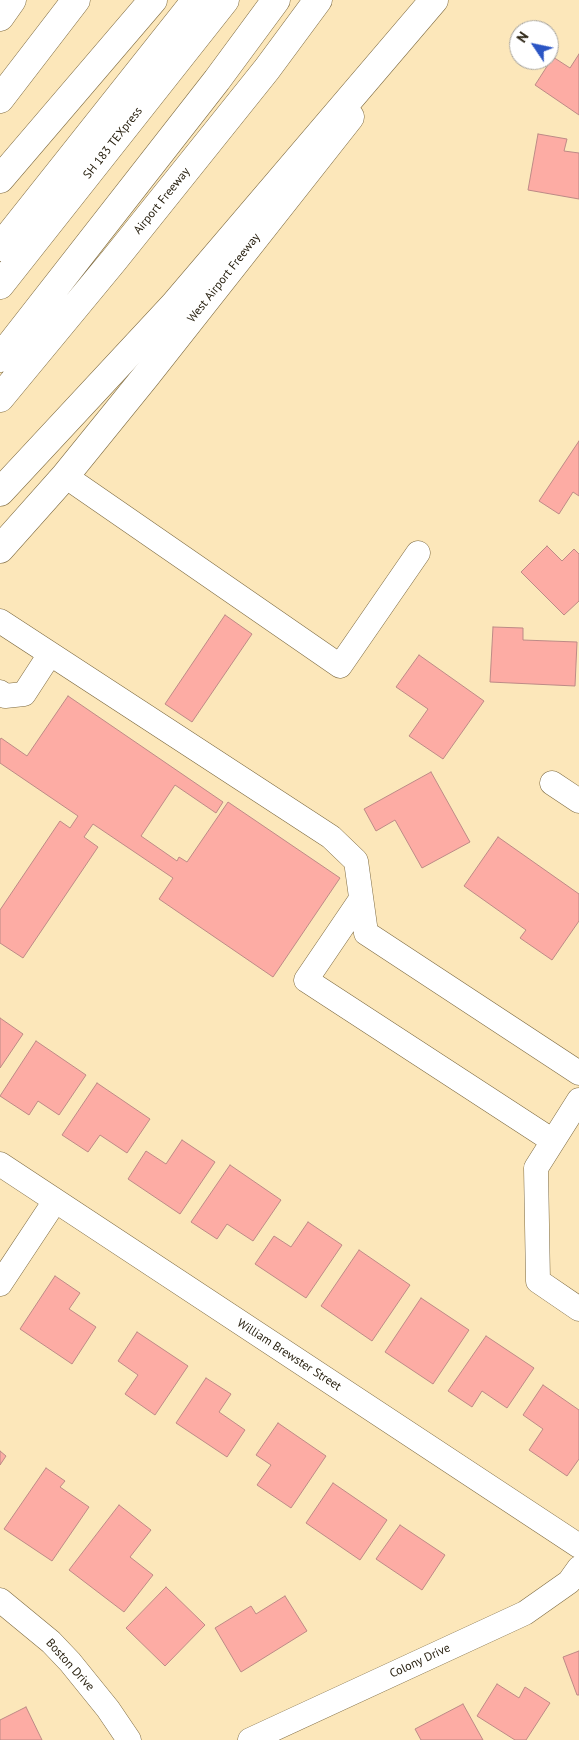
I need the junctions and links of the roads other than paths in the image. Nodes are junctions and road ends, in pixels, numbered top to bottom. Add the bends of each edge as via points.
1 (12, 0) edge
2 (76, 0) edge
3 (153, 0) edge
4 (196, 0) edge
5 (225, 0) edge
6 (276, 0) edge
7 (318, 0) edge
8 (434, 0) edge
9 (438, 0) edge
10 (0, 17) edge
11 (0, 99) edge
12 (0, 179) edge
13 (0, 247) edge
14 (0, 285) edge
15 (0, 358) edge
16 (0, 398) edge
17 (65, 476) junction
18 (0, 492) edge
19 (0, 549) edge
20 (418, 553) dead end
21 (0, 621) edge
22 (50, 654) junction
23 (0, 692) edge
24 (552, 783) dead end
25 (579, 801) edge
26 (361, 899) junction
27 (579, 1073) edge
28 (579, 1100) edge
29 (553, 1141) junction
30 (0, 1164) edge
31 (55, 1201) junction
32 (0, 1284) edge
33 (579, 1310) edge
34 (579, 1546) edge
35 (579, 1568) edge
36 (0, 1600) edge
37 (129, 1740) edge
38 (250, 1740) edge

1 - 10 main road
2 - 11 main road
3 - 12 main road
4 - 13 main road, SH 183 TEXpress
5 - 14 main road, SH 183 TEXpress
6 - 15 main road
7 - 16 main road, Airport Freeway via 114,260
8 - 18 main road via 174,305
9 - 17 main road, West Airport Freeway via 242,255
17 - 19 main road, West Airport Freeway
17 - 20 street via 340,666
21 - 22 street
22 - 23 street via 24,694 6,696
22 - 26 street via 331,837 356,861
24 - 25 street
26 - 27 street via 366,933
26 - 29 street via 306,980
28 - 29 street
29 - 33 street via 536,1168 538,1281
30 - 31 street, William Brewster Street
31 - 32 street
31 - 34 street, William Brewster Street
35 - 38 street, Colony Drive via 569,1582 525,1612
36 - 37 street, Boston Drive via 70,1662 108,1708

